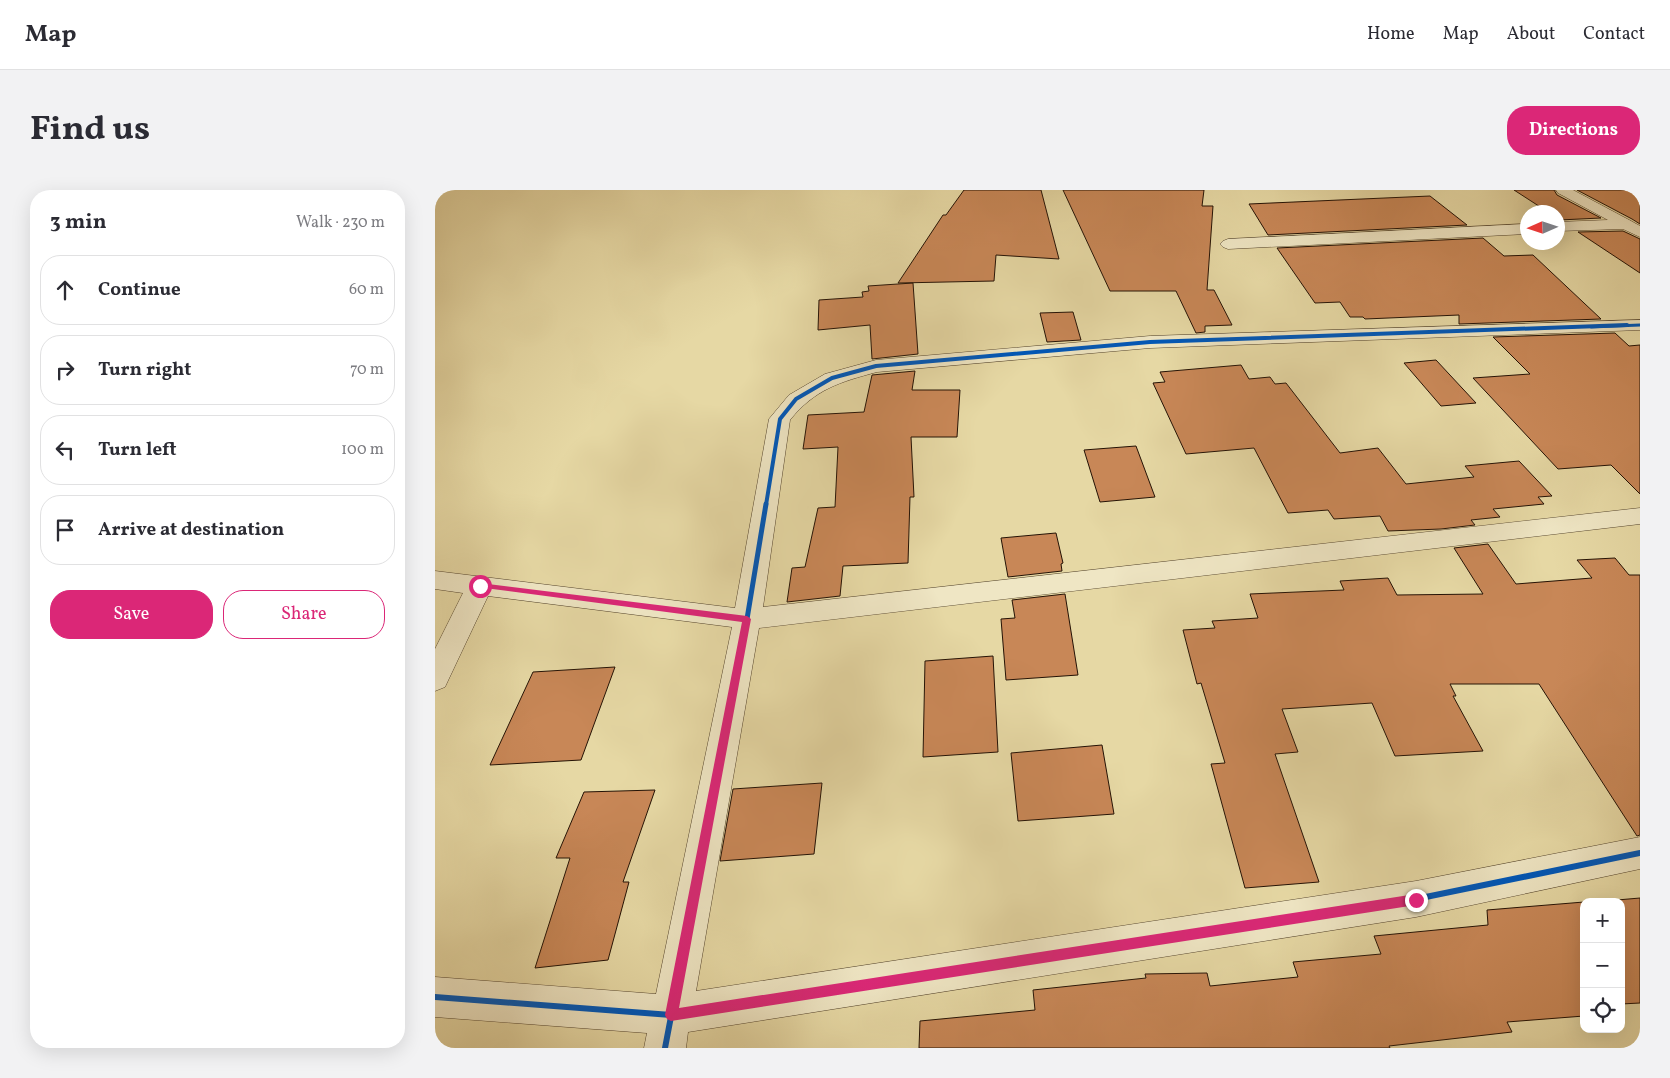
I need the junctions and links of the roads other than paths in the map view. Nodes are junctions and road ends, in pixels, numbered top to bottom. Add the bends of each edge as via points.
1 (1563, 190) edge
2 (1626, 224) junction
3 (1565, 227) edge
4 (1520, 229) edge
5 (1640, 232) edge
6 (1228, 244) dead end
7 (1640, 325) edge
8 (1640, 516) edge
9 (435, 580) edge
10 (480, 586) junction
11 (747, 619) junction
12 (435, 679) edge
13 (1640, 853) edge
14 (435, 997) edge
15 (668, 1032) edge

1 - 2 street
2 - 3 street
2 - 5 street
4 - 6 street
7 - 11 street via 1150,342 876,366 833,378 796,399 780,419
8 - 11 street
9 - 10 street
10 - 11 street
10 - 12 street
11 - 15 street
13 - 15 street via 1416,900
14 - 15 street

